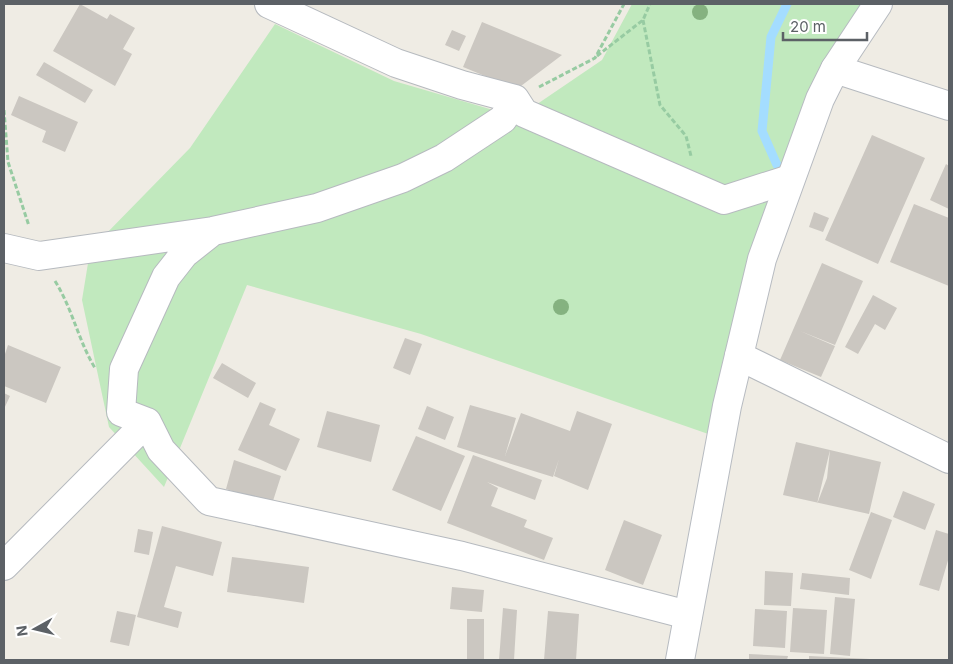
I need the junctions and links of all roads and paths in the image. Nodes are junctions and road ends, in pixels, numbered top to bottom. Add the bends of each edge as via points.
1 (269, 4) edge
2 (624, 4) edge
3 (650, 4) edge
4 (878, 4) edge
5 (643, 20) junction
6 (595, 58) junction
7 (835, 68) junction
8 (515, 99) junction
9 (949, 106) edge
10 (790, 179) junction
11 (699, 188) junction
12 (213, 230) junction
13 (4, 248) edge
14 (738, 356) junction
15 (147, 422) junction
16 (949, 459) edge
17 (4, 566) edge
18 (688, 615) junction
19 (680, 660) edge

1 - 8 street via 396,63
2 - 6 path
3 - 5 path
4 - 7 street
5 - 6 path
5 - 11 path via 660,105 686,136
6 - 8 path
7 - 9 street
7 - 10 street
8 - 11 street via 524,113
8 - 12 street via 503,119 444,158 403,178 317,208
10 - 11 street via 724,200
10 - 14 street via 762,259
12 - 13 street via 39,256
12 - 15 street via 184,254 166,277 124,369 121,412
14 - 16 street
14 - 18 street
15 - 17 street
15 - 18 street via 161,450 209,501 462,556
18 - 19 street

